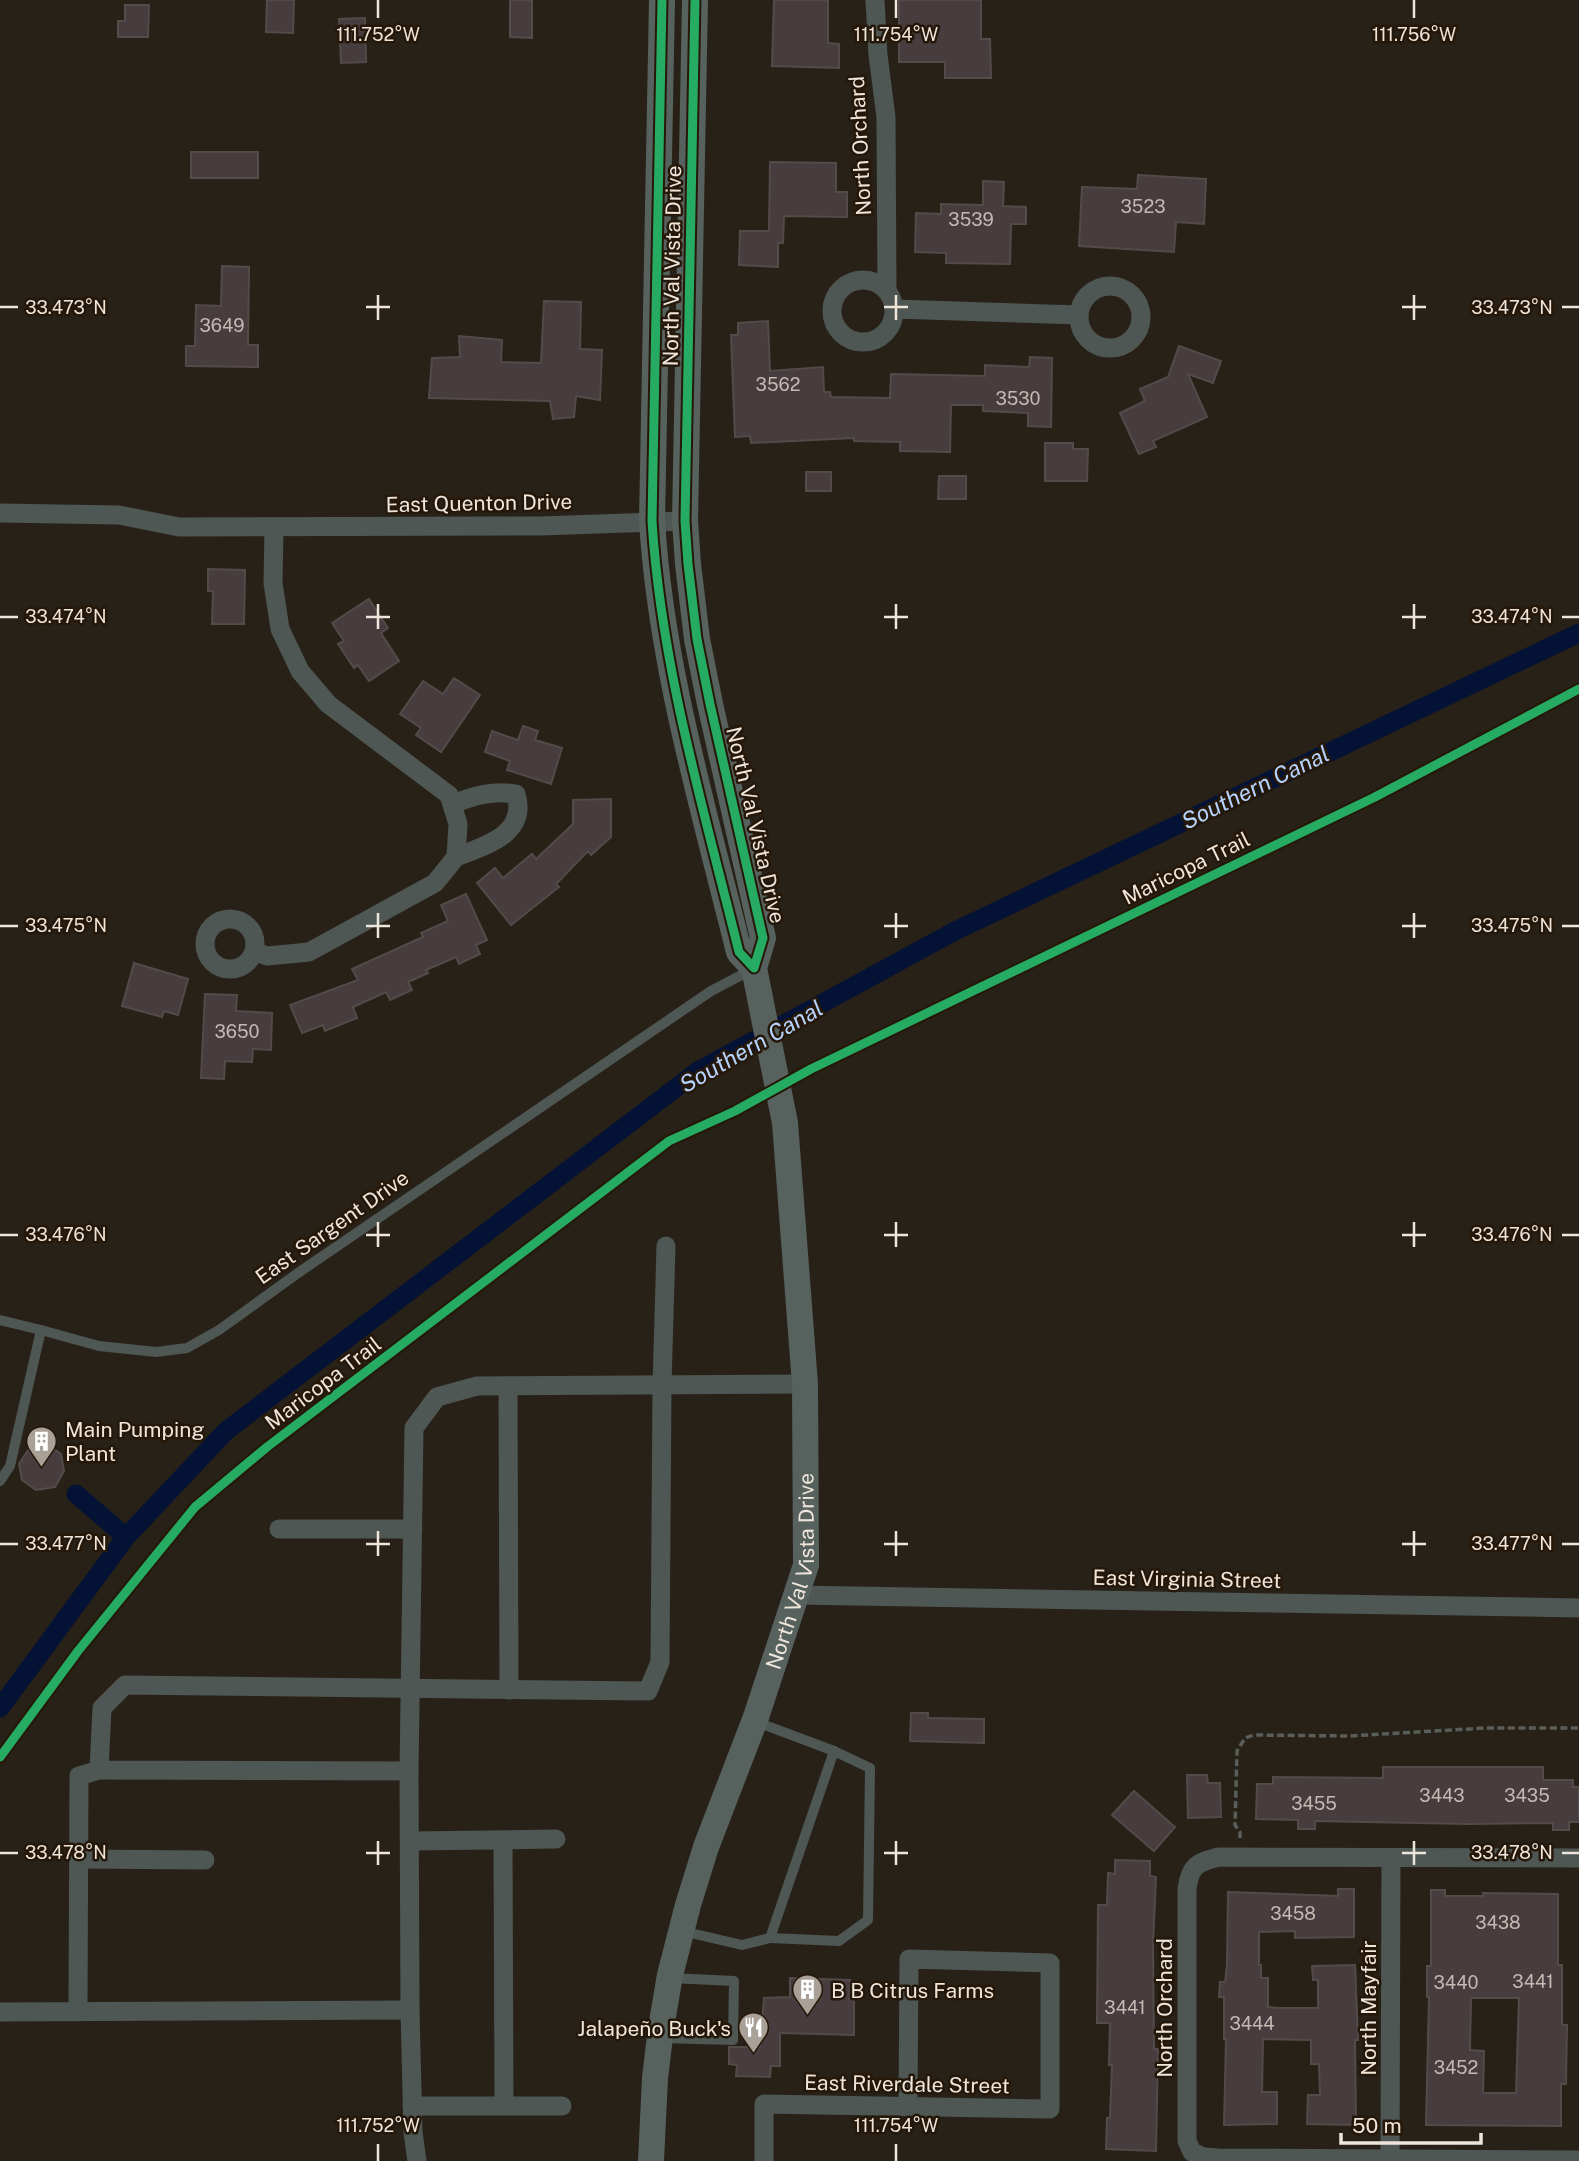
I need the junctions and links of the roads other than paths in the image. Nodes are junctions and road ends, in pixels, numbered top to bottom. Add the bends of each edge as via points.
1 (662, 0) edge
2 (695, 0) edge
3 (875, 0) edge
4 (887, 290) junction
5 (894, 309) junction
6 (1079, 315) dead end
7 (0, 513) edge
8 (652, 521) junction
9 (685, 521) junction
10 (274, 528) junction
11 (452, 804) junction
12 (456, 857) junction
13 (254, 951) dead end
14 (754, 968) junction
15 (666, 1246) dead end
16 (0, 1320) edge
17 (41, 1329) junction
18 (805, 1384) junction
19 (508, 1386) junction
20 (662, 1386) junction
21 (0, 1481) edge
22 (279, 1529) dead end
23 (414, 1529) junction
24 (795, 1595) junction
25 (1579, 1608) edge
26 (411, 1690) junction
27 (509, 1690) junction
28 (754, 1721) junction
29 (834, 1751) junction
30 (99, 1770) junction
31 (409, 1771) junction
32 (556, 1839) dead end
33 (503, 1840) junction
34 (410, 1841) junction
35 (1391, 1858) junction
36 (1579, 1858) edge
37 (80, 1859) junction
38 (205, 1860) dead end
39 (681, 1931) junction
40 (770, 1938) junction
41 (669, 1978) junction
42 (78, 2010) junction
43 (410, 2010) junction
44 (0, 2012) edge
45 (660, 2038) junction
46 (412, 2106) junction
47 (504, 2106) junction
48 (562, 2106) dead end
49 (908, 2106) junction
50 (1390, 2159) junction
51 (1579, 2160) edge
52 (417, 2161) edge
53 (651, 2161) edge
54 (764, 2161) edge

1 - 8 main road, North Val Vista Drive
2 - 9 main road, North Val Vista Drive
3 - 4 street, North Orchard via 886,117
4 - 5 street
4 - 5 street via 869,280 849,283 835,297 832,317 852,340 872,340 889,328
5 - 6 street
7 - 10 street, East Quenton Drive via 119,515 178,527
8 - 9 street, East Quenton Drive
8 - 10 street, East Quenton Drive
8 - 14 main road, North Val Vista Drive via 658,590 679,706 739,952
9 - 14 main road, North Val Vista Drive via 697,639 763,938
10 - 11 street via 273,583 280,629 300,671 328,704 449,795
11 - 12 street via 458,824
11 - 12 street via 482,793 503,792 516,794 519,806 519,817 504,833 489,845
12 - 13 street via 435,883 309,952 267,956
14 - 17 lane, East Sargent Drive via 711,991 187,1348 156,1352 99,1346
14 - 18 main road, North Val Vista Drive via 785,1123
15 - 20 street
16 - 17 lane, East Sargent Drive
17 - 21 lane via 10,1466
18 - 20 street
18 - 24 main road, North Val Vista Drive via 806,1565
19 - 20 street
19 - 23 street via 477,1386 437,1397 414,1428
19 - 27 street
20 - 27 street via 660,1662 648,1691
22 - 23 street
23 - 26 street
24 - 25 street, East Virginia Street
24 - 28 main road, North Val Vista Drive
26 - 27 street
26 - 30 street via 125,1685 102,1708
26 - 31 street
28 - 29 lane
28 - 39 main road, North Val Vista Drive via 706,1847
29 - 40 lane
29 - 40 lane via 870,1768 867,1920 839,1941
30 - 31 street
30 - 37 street via 79,1776
31 - 34 street
32 - 33 street
33 - 34 street
33 - 47 street
34 - 43 street
35 - 36 street
35 - 50 street, North Mayfair
35 - 50 street, North Orchard via 1219,1857 1194,1866 1187,1889 1187,2141 1192,2152 1218,2158
37 - 38 street
37 - 42 street
39 - 40 lane via 742,1945
39 - 41 main road, North Val Vista Drive
41 - 45 main road, North Val Vista Drive
41 - 45 lane via 734,1981 733,2040
42 - 43 street
42 - 44 street
43 - 46 street
45 - 53 main road, North Val Vista Drive
46 - 47 street
46 - 52 street
47 - 48 street
49 - 49 street, East Riverdale Street via 909,1959 1050,1963 1050,2109
49 - 54 street, East Riverdale Street via 764,2104
50 - 51 street

